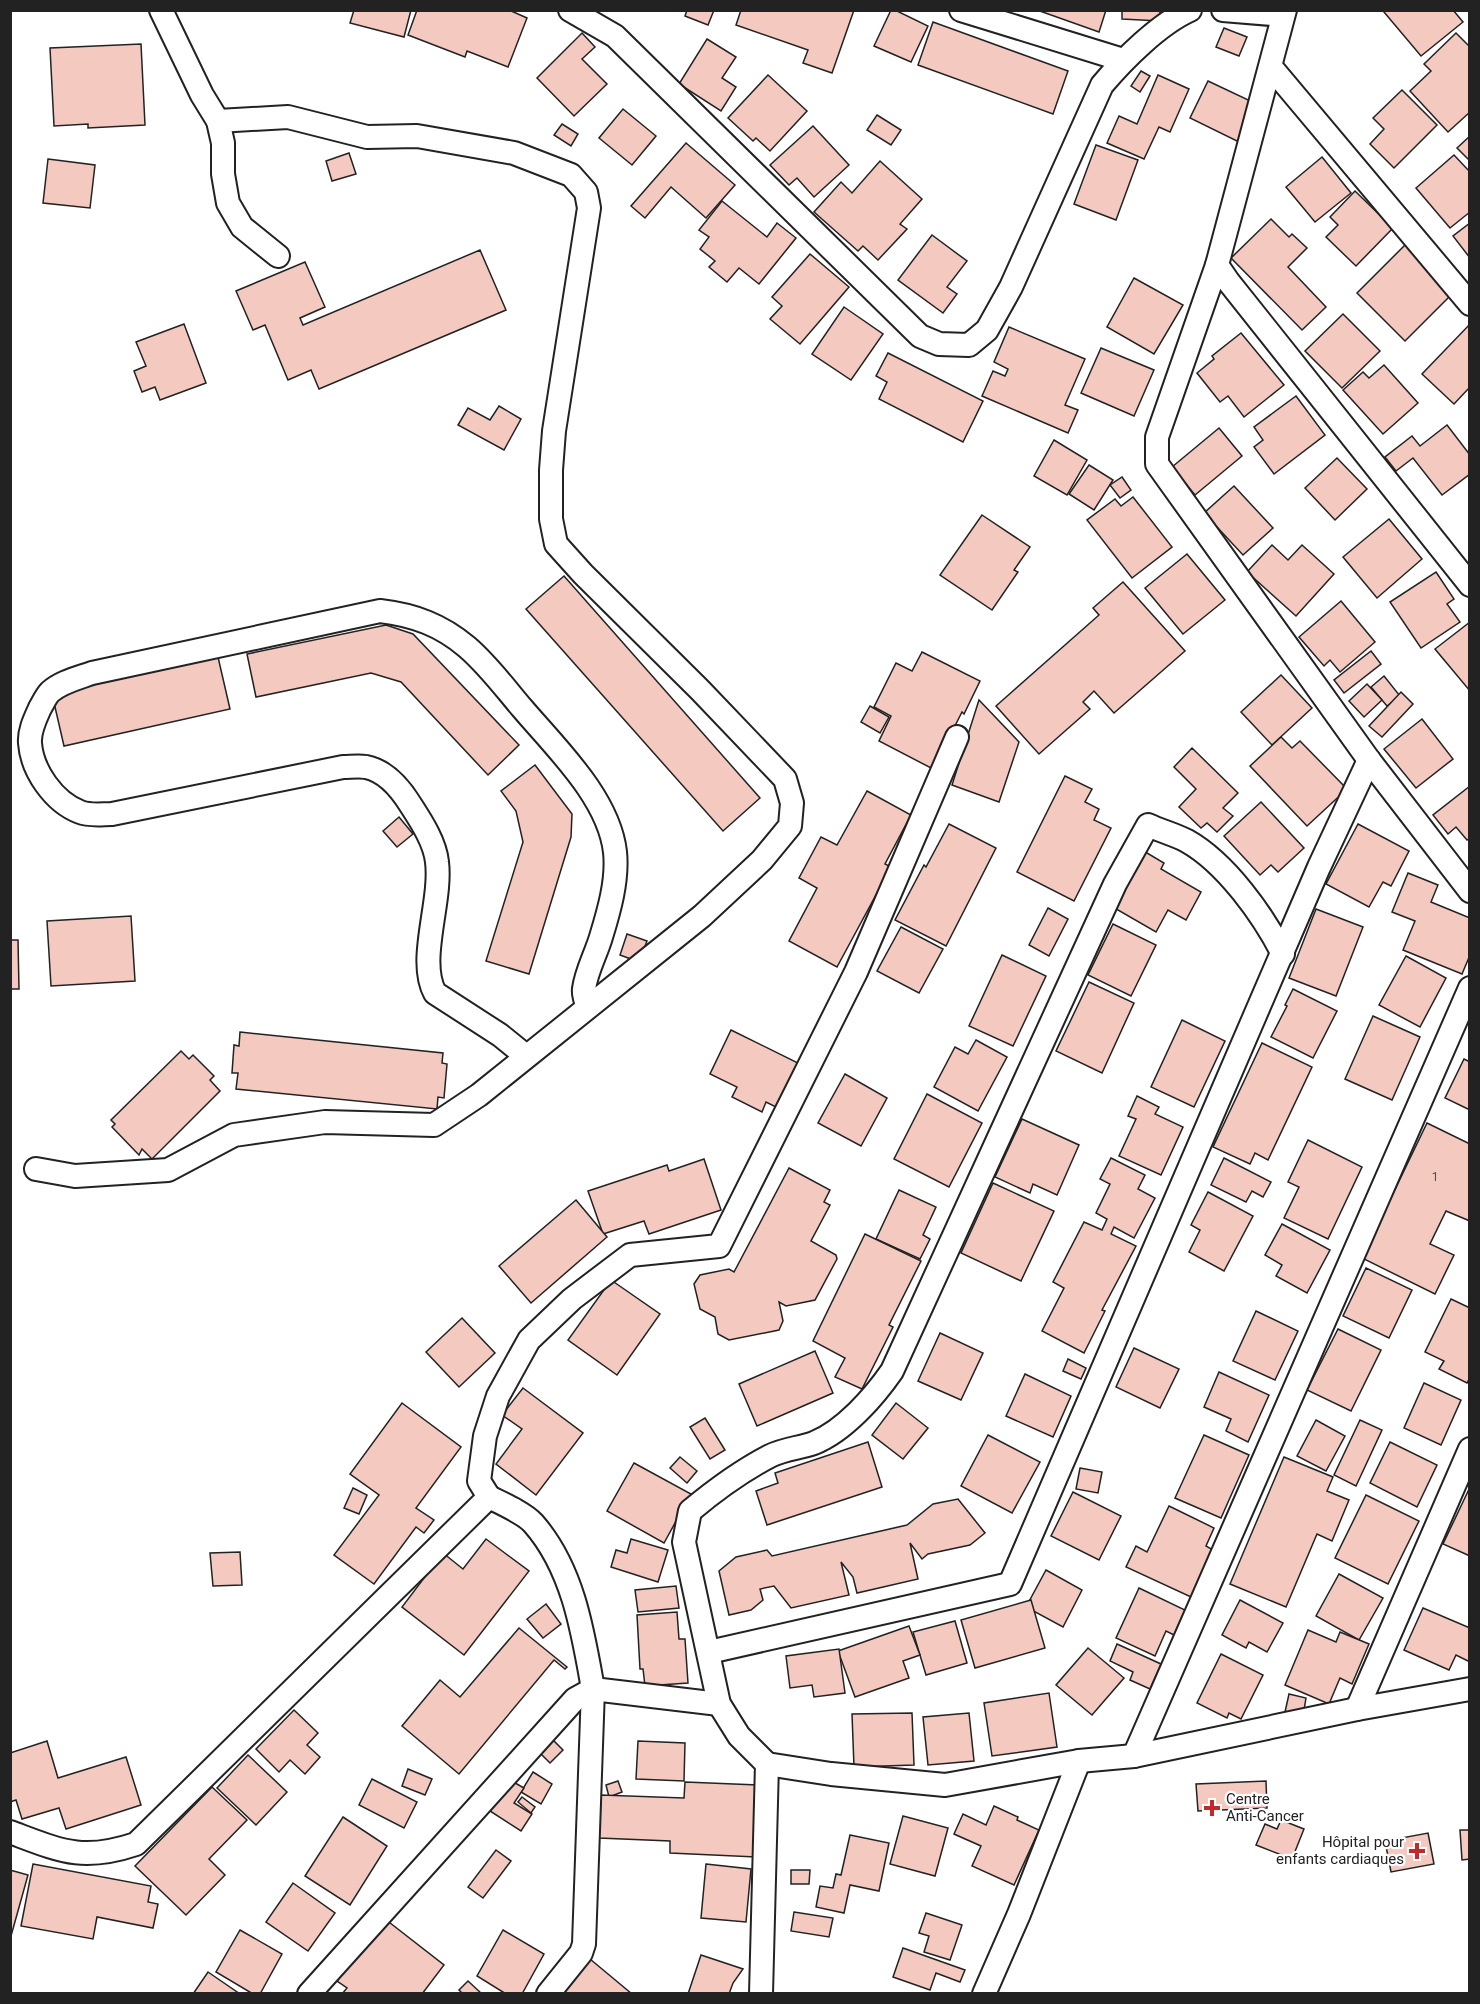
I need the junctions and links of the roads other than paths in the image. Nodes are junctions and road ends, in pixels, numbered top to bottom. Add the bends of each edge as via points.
1 (161, 10) edge
2 (570, 10) edge
3 (961, 10) edge
4 (1190, 10) edge
5 (1223, 10) edge
6 (1284, 13) edge
7 (1123, 60) junction
8 (1271, 67) junction
9 (218, 121) junction
10 (278, 256) dead end
11 (1217, 265) junction
12 (1470, 304) edge
13 (1470, 585) edge
14 (957, 737) dead end
15 (1369, 760) junction
16 (1470, 891) edge
17 (1283, 954) junction
18 (1470, 988) edge
19 (588, 1007) junction
20 (526, 1056) junction
21 (36, 1169) dead end
22 (1470, 1449) edge
23 (489, 1497) junction
24 (709, 1652) junction
25 (593, 1689) junction
26 (1470, 1689) edge
27 (719, 1704) junction
28 (1357, 1709) junction
29 (1134, 1755) junction
30 (1079, 1761) junction
31 (767, 1764) junction
32 (10, 1832) edge
33 (309, 1994) edge
34 (548, 1994) edge
35 (761, 1994) edge
36 (984, 1994) edge

1 - 9 street
2 - 7 street via 615,36 896,314 920,336 939,344 969,345 987,330 1011,287 1089,110 1102,85
3 - 7 street
4 - 7 street via 1175,17
5 - 6 street
6 - 8 street
8 - 11 street
8 - 12 street
9 - 10 street via 228,203 242,227
9 - 19 street via 288,117 367,137 417,136 514,153 571,175 586,192 589,208 550,470 556,544 785,780 792,804 790,826 762,860 702,916
11 - 13 street
11 - 15 street via 1157,437 1157,464
14 - 23 street via 856,972 719,1246 630,1255 572,1299 529,1340 498,1396 485,1436 478,1481
15 - 16 street
15 - 17 street
17 - 24 street via 1010,1584
17 - 24 street via 1270,930 1222,867 1187,841 1148,825 1114,884 892,1371 878,1391 835,1430 814,1443 770,1456 690,1511 684,1542
18 - 29 street
19 - 20 street
19 - 20 street via 584,991 614,884 616,853 611,829 578,774 492,673 467,647 436,626 407,614 380,611 92,673 63,683 49,693 34,722 30,742 34,762 46,785 62,802 91,815 343,767 365,767 387,777 403,793 424,826 437,860 429,983 435,993 501,1035
20 - 21 street via 434,1125 325,1122 234,1135 168,1170 75,1176
22 - 28 street
23 - 25 street via 532,1521 559,1562 581,1621
23 - 32 street via 136,1844 114,1852 83,1855
24 - 27 street
25 - 27 street
25 - 33 street via 575,1699
25 - 34 street via 584,1944
26 - 28 street
27 - 31 street via 739,1736
28 - 29 street
29 - 30 street
30 - 31 street via 945,1785
30 - 36 street
31 - 35 street

